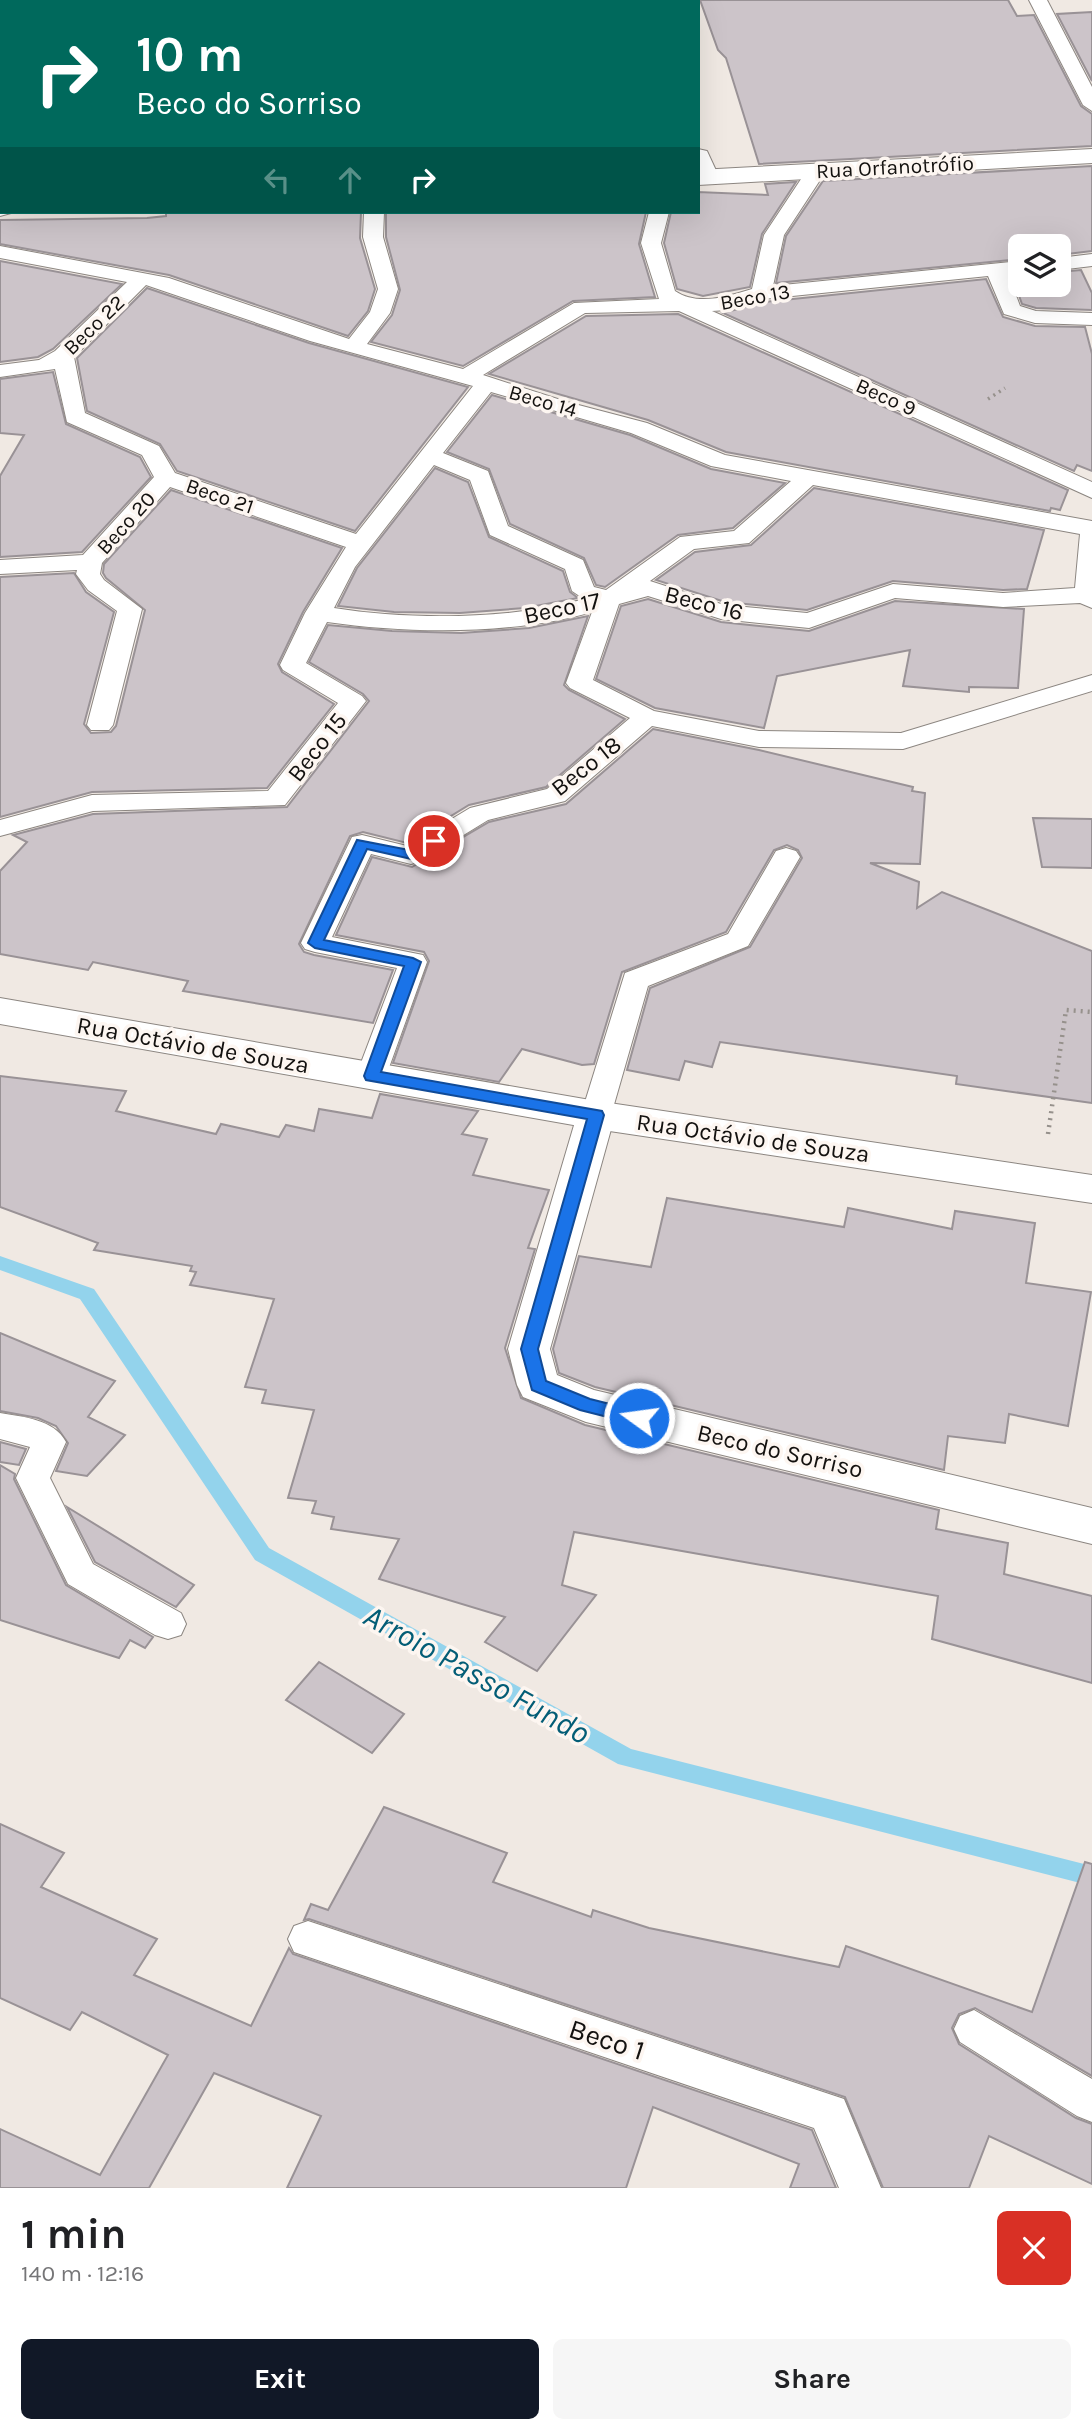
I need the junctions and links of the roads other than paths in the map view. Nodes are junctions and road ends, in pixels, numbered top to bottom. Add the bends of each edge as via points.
1 (1038, 0) edge
2 (1092, 105) edge
3 (1092, 156) edge
4 (701, 170) edge
5 (816, 171) junction
6 (374, 214) edge
7 (658, 214) edge
8 (0, 252) edge
9 (1092, 260) edge
10 (1071, 263) edge
11 (1008, 268) edge
12 (996, 269) junction
13 (142, 278) junction
14 (761, 293) junction
15 (680, 304) junction
16 (1092, 319) edge
17 (354, 347) junction
18 (63, 356) junction
19 (0, 371) edge
20 (476, 380) junction
21 (431, 456) junction
22 (809, 477) junction
23 (166, 478) junction
24 (1092, 491) edge
25 (1092, 529) edge
26 (361, 544) junction
27 (90, 562) junction
28 (0, 567) edge
29 (1089, 598) edge
30 (609, 599) junction
31 (317, 613) junction
32 (1092, 683) edge
33 (647, 717) junction
34 (100, 725) dead end
35 (0, 828) edge
36 (786, 857) dead end
37 (0, 1011) edge
38 (372, 1076) junction
39 (596, 1115) junction
40 (1092, 1189) edge
41 (0, 1426) edge
42 (1092, 1526) edge
43 (168, 1624) dead end
44 (308, 1939) dead end
45 (974, 2029) dead end
46 (1092, 2102) edge
47 (860, 2188) edge

1 - 2 lane
3 - 5 street, Rua Orfanotrófio
4 - 5 street, Rua Orfanotrófio
5 - 14 lane via 774,235
6 - 17 lane via 373,237 388,289 380,313
7 - 15 lane via 651,243 665,295
8 - 13 lane, Beco 14
9 - 10 lane
11 - 12 lane, Beco 13
12 - 14 lane, Beco 13
12 - 16 lane via 1011,310 1035,317
13 - 17 lane, Beco 14
13 - 18 lane, Beco 22
14 - 15 lane, Beco 13 via 727,304
15 - 20 lane, Beco 13 via 581,307
15 - 24 lane, Beco 9
17 - 20 lane, Beco 14
18 - 19 lane, Beco 22 via 44,366
18 - 23 lane, Beco 21 via 75,417 151,451
20 - 21 lane, Beco 15
20 - 22 lane, Beco 14 via 639,428 719,461
21 - 26 lane, Beco 15
21 - 30 lane via 480,476 498,530 575,565 584,591
22 - 25 lane, Beco 14
22 - 30 lane, Beco 17 via 741,538 688,542
23 - 26 lane, Beco 21
23 - 27 lane, Beco 20
25 - 29 lane
26 - 31 lane, Beco 15
27 - 28 lane, Beco 20
27 - 34 lane via 88,574 96,585 130,609
29 - 30 lane, Beco 16 via 1003,600 893,591 809,621 721,612 649,588
30 - 31 lane, Beco 17 via 558,614 505,620 376,622
30 - 33 lane, Beco 18 via 579,683
31 - 35 lane, Beco 15 via 292,665 353,701 276,799 92,803
32 - 33 lane via 903,741 759,739
33 - 38 lane, Beco 18 via 556,795 480,814 411,855 362,843 315,943 413,962
36 - 39 lane via 738,940 635,980
37 - 38 street, Rua Octávio de Souza
38 - 39 street, Rua Octávio de Souza
39 - 40 street, Rua Octávio de Souza
39 - 42 street, Beco do Sorriso via 529,1349 538,1385 586,1405
41 - 43 lane via 32,1432 48,1442 33,1478 80,1574
44 - 47 lane, Beco 1 via 829,2113
45 - 46 lane

